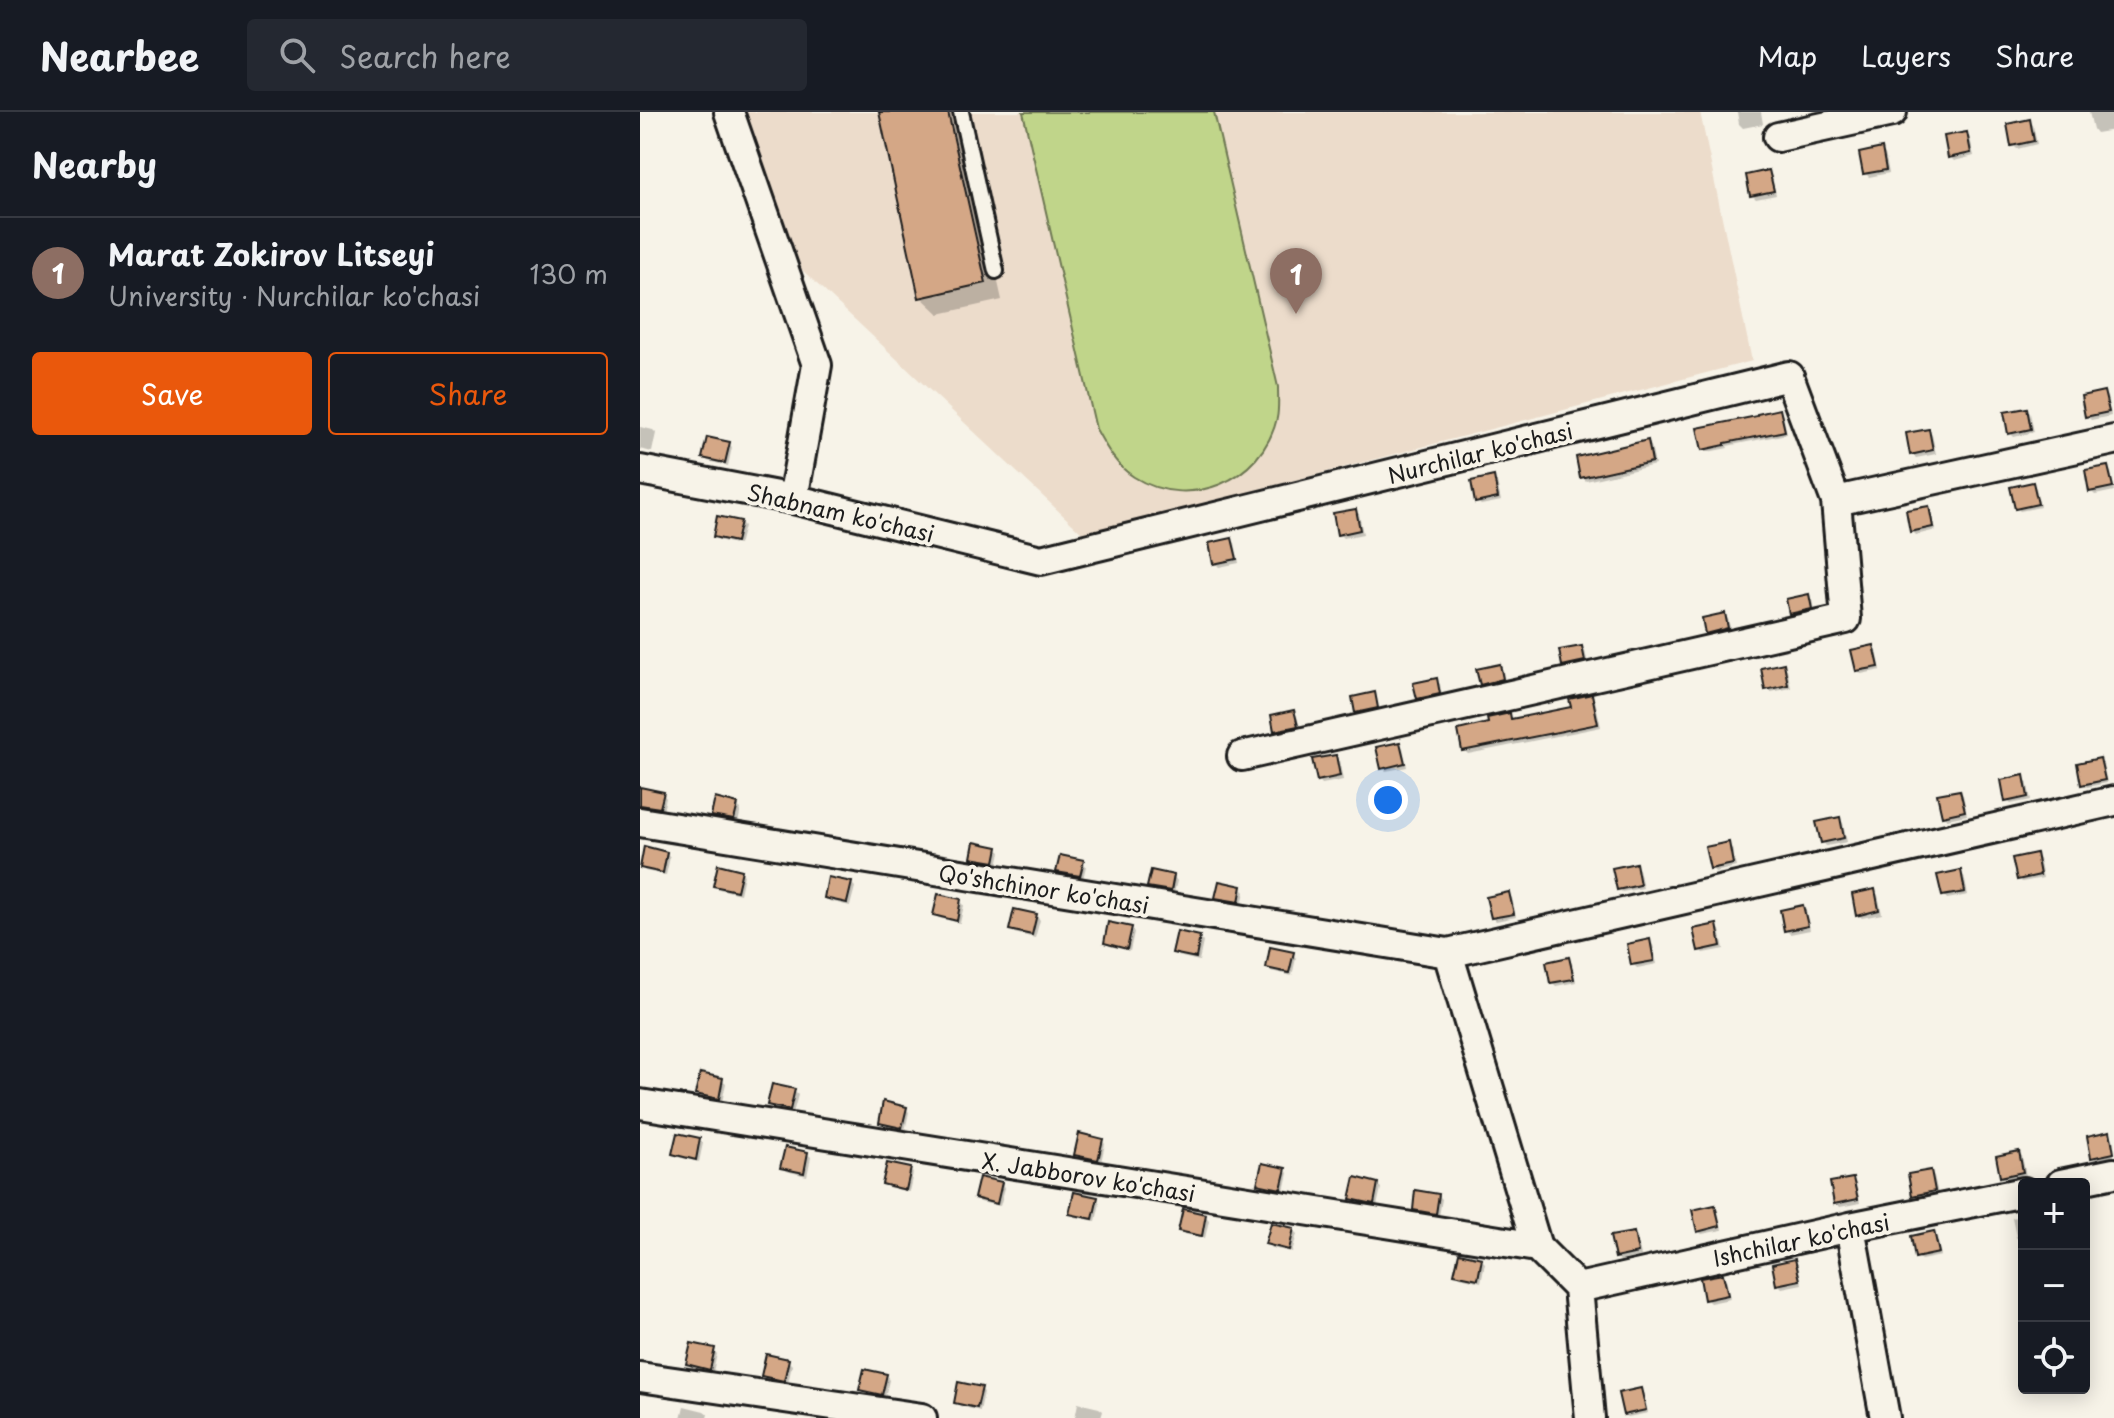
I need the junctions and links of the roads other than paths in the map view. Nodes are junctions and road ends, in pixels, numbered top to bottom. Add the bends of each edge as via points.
1 (729, 112) edge
2 (961, 112) edge
3 (1892, 112) edge
4 (1778, 137) dead end
5 (996, 271) dead end
6 (2114, 440) edge
7 (640, 470) edge
8 (793, 499) junction
9 (1836, 501) junction
10 (1041, 560) joint
11 (1242, 756) dead end
12 (2114, 801) edge
13 (640, 822) edge
14 (1448, 953) junction
15 (640, 1104) edge
16 (2114, 1173) edge
17 (2090, 1178) edge
18 (2018, 1193) edge
19 (1850, 1227) junction
20 (1537, 1247) junction
21 (1578, 1288) junction
22 (640, 1377) edge
23 (922, 1418) edge
24 (1590, 1418) edge
25 (1885, 1418) edge

1 - 8 street via 817,365
2 - 5 lane
3 - 4 street
6 - 9 street
7 - 8 street, Shabnam ko'chasi
8 - 10 street, Shabnam ko'chasi
9 - 10 street, Nurchilar ko'chasi via 1789,376
9 - 11 street, Nurchilar ko'chasi via 1846,619
12 - 14 street
13 - 14 street, Qo'shchinor ko'chasi
14 - 20 street
15 - 20 street, X. Jabborov ko'chasi
16 - 17 street
18 - 19 street, Ishchilar ko'chasi
19 - 21 street, Ishchilar ko'chasi
19 - 25 street
20 - 21 street
21 - 24 street
22 - 23 street

